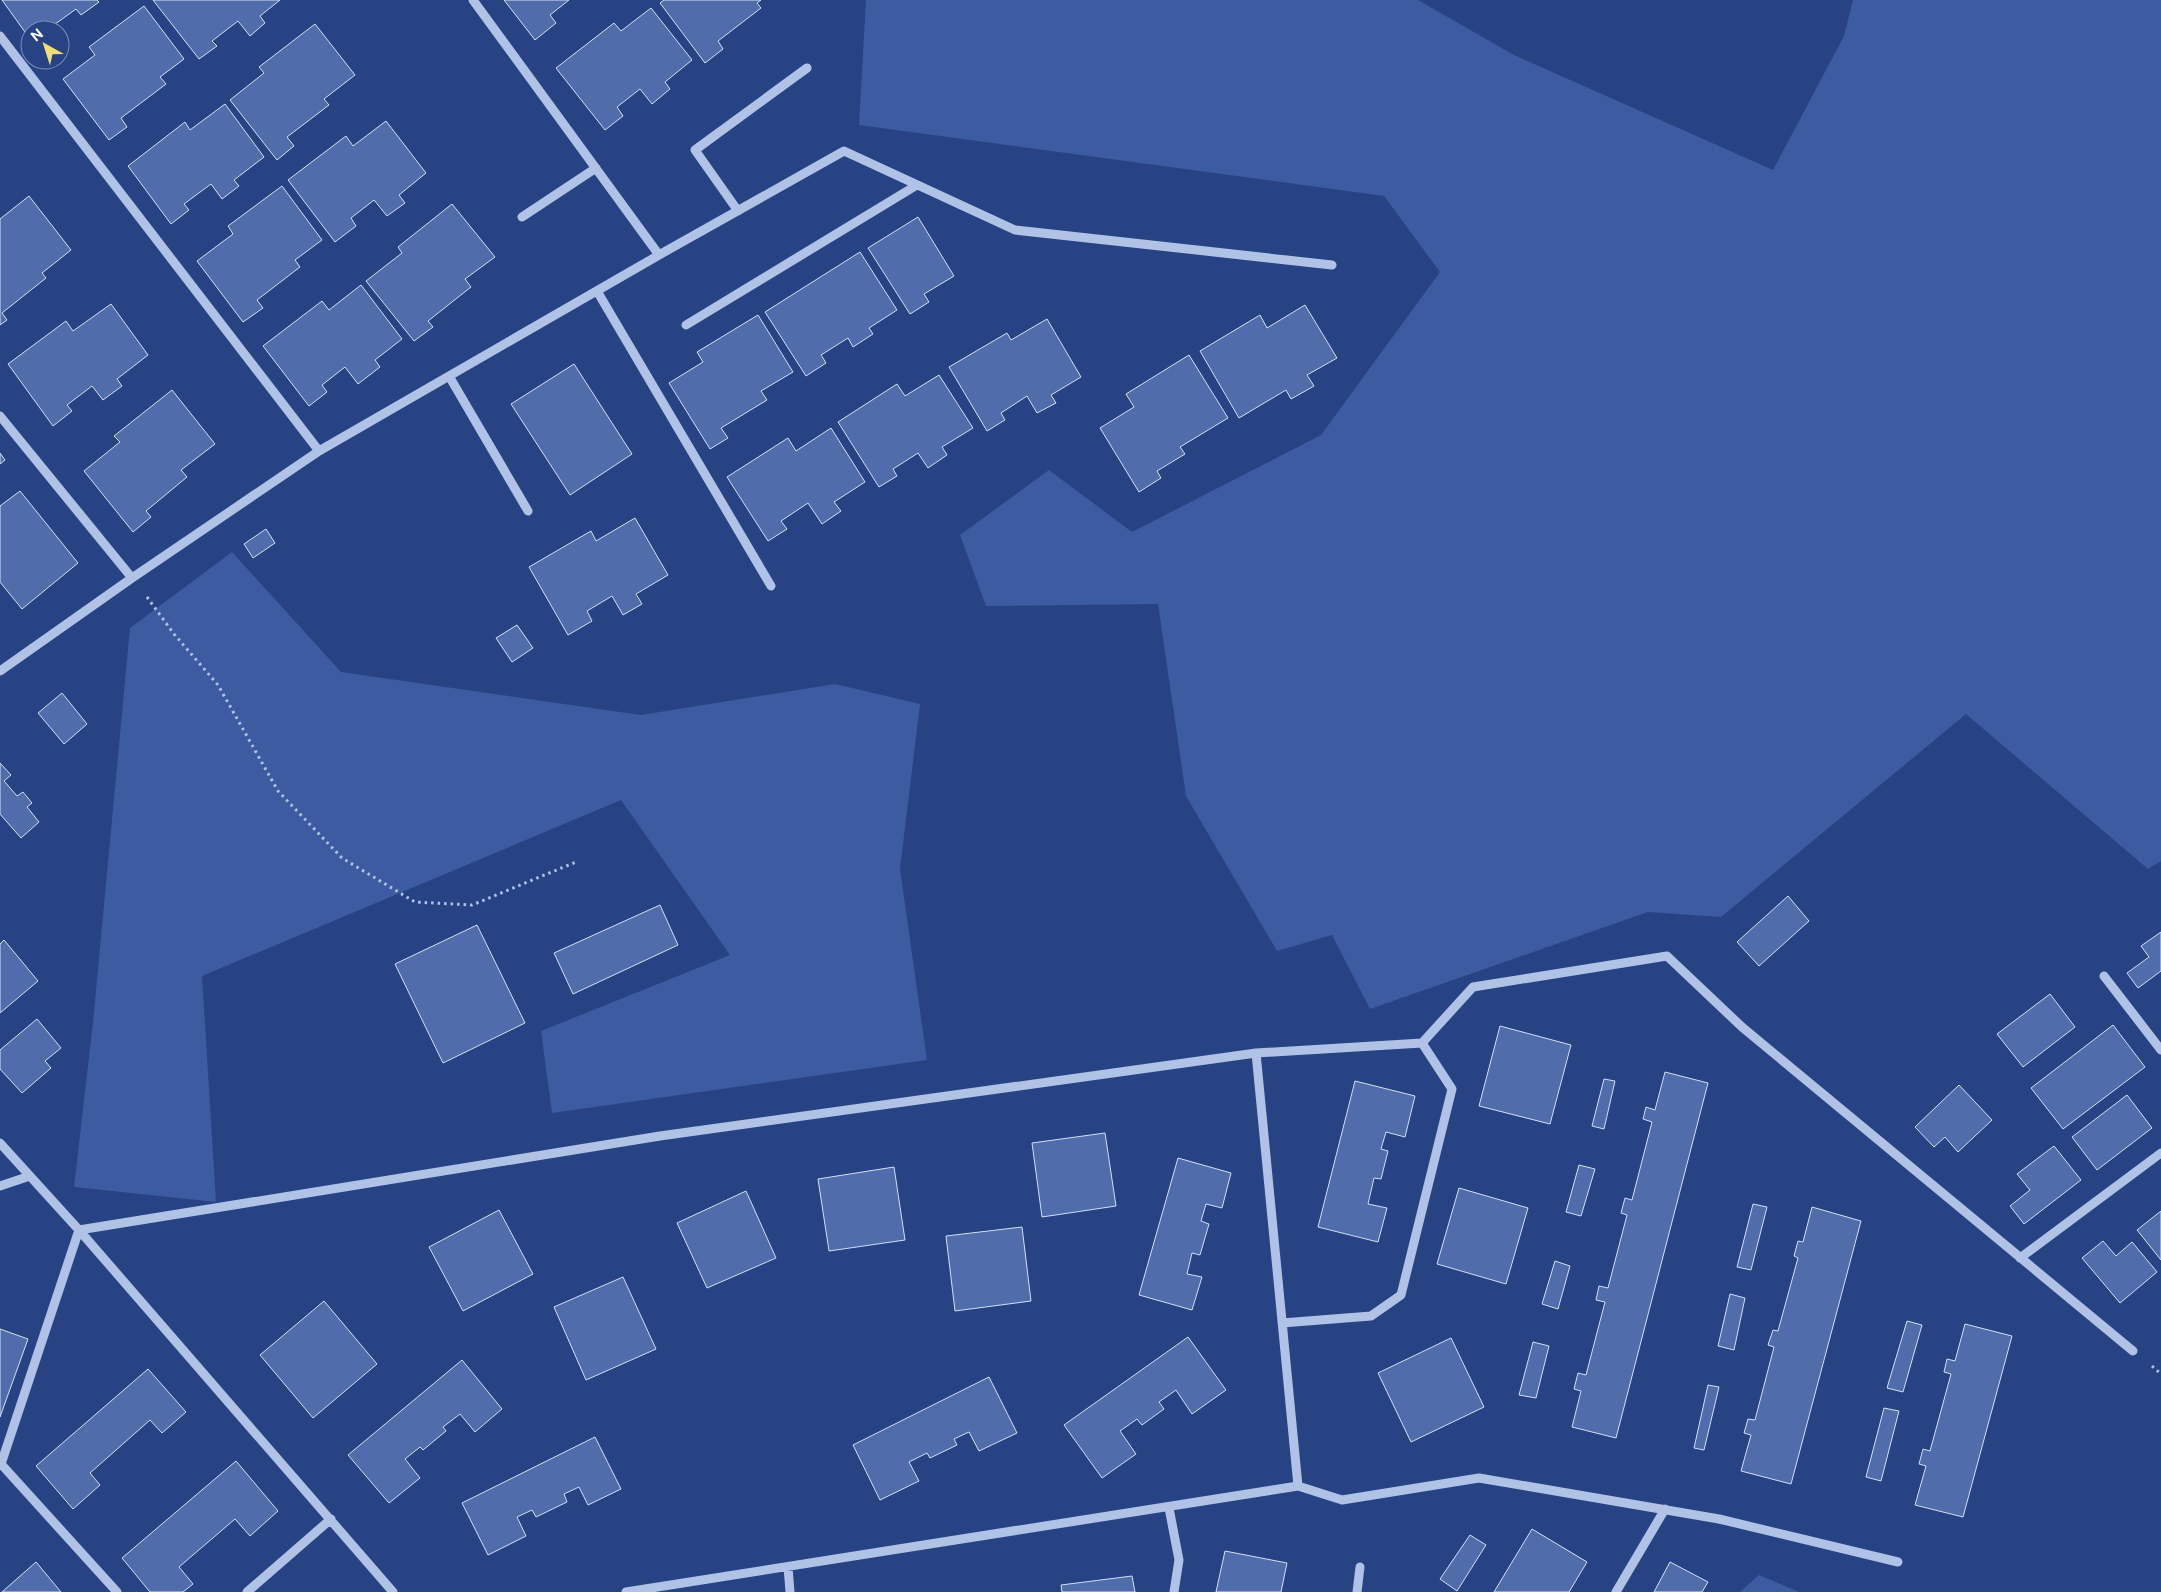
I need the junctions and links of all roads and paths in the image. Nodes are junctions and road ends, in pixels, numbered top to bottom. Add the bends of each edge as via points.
1 (474, 0) edge
2 (0, 36) edge
3 (807, 68) dead end
4 (596, 168) junction
5 (917, 185) junction
6 (738, 210) junction
7 (522, 217) dead end
8 (659, 255) junction
9 (1332, 265) dead end
10 (597, 291) junction
11 (686, 325) dead end
12 (449, 376) junction
13 (0, 416) edge
14 (319, 450) junction
15 (528, 511) dead end
16 (132, 578) junction
17 (771, 586) dead end
18 (0, 671) edge
19 (576, 862) dead end
20 (2104, 976) dead end
21 (1422, 1043) junction
22 (2161, 1050) edge
23 (1256, 1053) junction
24 (0, 1143) edge
25 (2161, 1153) edge
26 (30, 1176) junction
27 (0, 1186) edge
28 (79, 1230) junction
29 (2020, 1258) junction
30 (1282, 1323) junction
31 (2133, 1351) dead end
32 (1298, 1486) junction
33 (1169, 1508) junction
34 (1665, 1510) junction
35 (331, 1520) junction
36 (1898, 1562) dead end
37 (788, 1567) junction
38 (1360, 1567) dead end
39 (116, 1592) edge
40 (247, 1592) edge
41 (392, 1592) edge
42 (626, 1592) edge
43 (790, 1592) edge
44 (1174, 1592) edge
45 (1357, 1592) edge
46 (1616, 1592) edge

1 - 4 street
2 - 14 street
3 - 6 street via 695,150
4 - 7 street
4 - 8 street
5 - 6 street via 844,151
5 - 9 street via 1015,230
5 - 11 street
6 - 8 street
8 - 10 street
10 - 12 street
10 - 17 street
12 - 14 street
12 - 15 street
13 - 16 street
14 - 16 street
16 - 18 street
16 - 19 path via 218,685 278,791 342,858 415,902 472,905
20 - 22 street
21 - 23 street
21 - 29 street via 1473,987 1667,956 1742,1027
21 - 30 street via 1452,1089 1400,1295 1371,1316
23 - 28 street via 660,1136
23 - 30 street
24 - 26 street
25 - 29 street
26 - 27 street
26 - 28 street
28 - 35 street
28 - 39 street via 1,1464
29 - 31 street
30 - 32 street
32 - 33 street
32 - 34 street via 1342,1500 1479,1478
33 - 37 street
33 - 44 street via 1179,1560
34 - 36 street via 1719,1519
34 - 46 street
35 - 40 street
35 - 41 street
37 - 42 street
37 - 43 street
38 - 45 street

